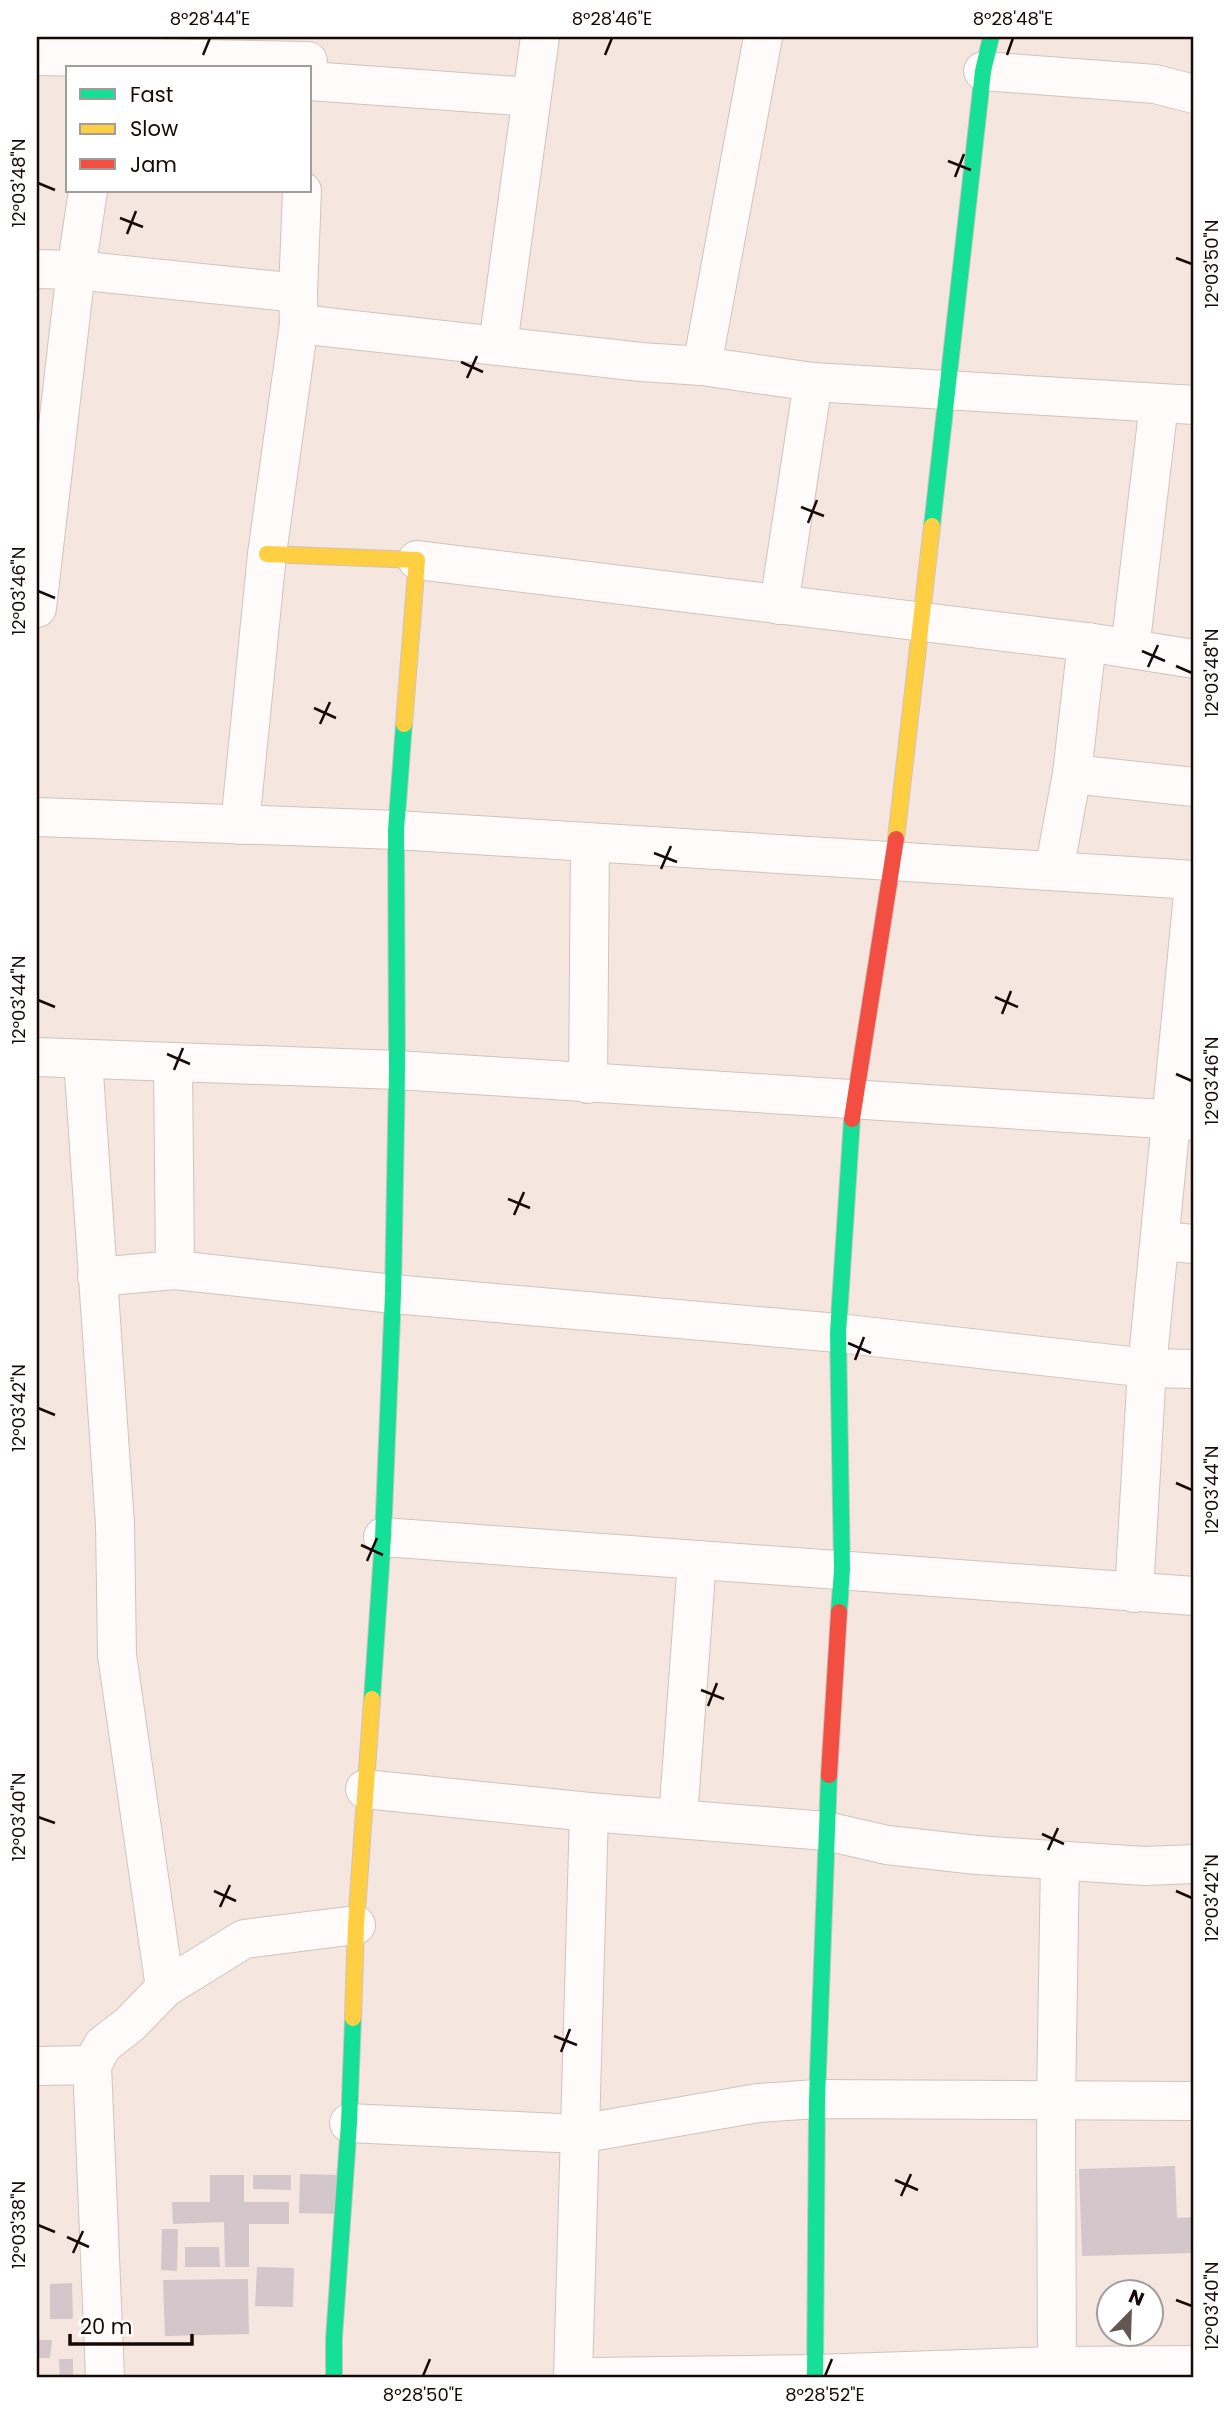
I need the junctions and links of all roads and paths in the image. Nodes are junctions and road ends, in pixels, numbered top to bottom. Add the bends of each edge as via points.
1 (540, 37) edge
2 (763, 37) edge
3 (109, 54) edge
4 (987, 54) edge
5 (37, 56) edge
6 (308, 62) edge
7 (1194, 91) edge
8 (531, 97) junction
9 (88, 192) edge
10 (302, 192) edge
11 (37, 268) edge
12 (76, 270) junction
13 (298, 309) junction
14 (498, 345) junction
15 (702, 366) junction
16 (813, 382) junction
17 (948, 389) junction
18 (1176, 404) edge
19 (267, 554) junction
20 (417, 560) junction
21 (38, 592) edge
22 (779, 605) junction
23 (920, 622) junction
24 (1087, 642) junction
25 (1130, 649) junction
26 (1194, 659) edge
27 (1072, 774) junction
28 (1194, 787) edge
29 (37, 817) edge
30 (240, 825) junction
31 (396, 830) junction
32 (590, 843) junction
33 (894, 861) junction
34 (1054, 871) junction
35 (1194, 882) edge
36 (37, 1057) edge
37 (83, 1059) junction
38 (173, 1062) junction
39 (397, 1070) junction
40 (588, 1084) junction
41 (853, 1101) junction
42 (1183, 1121) edge
43 (1177, 1243) edge
44 (174, 1270) junction
45 (97, 1277) junction
46 (393, 1294) junction
47 (838, 1333) junction
48 (1147, 1368) junction
49 (1194, 1369) edge
50 (383, 1537) junction
51 (697, 1560) junction
52 (842, 1570) junction
53 (1134, 1593) junction
54 (1194, 1596) edge
55 (365, 1789) junction
56 (589, 1812) junction
57 (678, 1818) junction
58 (826, 1831) junction
59 (1060, 1861) junction
60 (1194, 1864) edge
61 (356, 1925) junction
62 (165, 1988) junction
63 (92, 2065) junction
64 (37, 2066) edge
65 (817, 2099) junction
66 (1056, 2101) junction
67 (1194, 2101) edge
68 (349, 2123) junction
69 (579, 2134) junction
70 (1194, 2365) edge
71 (1057, 2371) edge
72 (815, 2376) edge
73 (105, 2377) edge
74 (334, 2377) edge
75 (573, 2377) edge
76 (589, 2377) edge

1 - 8 street
2 - 15 street
3 - 5 street
3 - 6 street
4 - 7 street
4 - 17 street
6 - 8 street
8 - 14 street
9 - 12 street
10 - 13 street
11 - 12 street
12 - 13 street
12 - 21 street
13 - 14 street
13 - 19 street
14 - 15 street
15 - 16 street
16 - 17 street
16 - 22 street
17 - 18 street
17 - 23 street
18 - 25 street
19 - 20 street
19 - 30 street
20 - 22 street
20 - 31 street
22 - 23 street
23 - 24 street
23 - 33 street
24 - 25 street
24 - 27 street
25 - 26 street
27 - 28 street
27 - 34 street
29 - 30 street
30 - 31 street
31 - 32 street
31 - 39 street
32 - 33 street
32 - 40 street
33 - 34 street
33 - 41 street
34 - 35 street
35 - 42 street
36 - 37 street
37 - 38 street
37 - 45 street
38 - 39 street
38 - 44 street
39 - 40 street
39 - 46 street
40 - 41 street
41 - 42 street
41 - 47 street
42 - 43 street
43 - 48 street
44 - 45 street
44 - 46 street
45 - 62 street via 115,1524 117,1655
46 - 47 street
46 - 50 street
47 - 48 street
47 - 52 street
48 - 49 street
48 - 53 street
50 - 51 street
50 - 55 street
51 - 52 street
51 - 57 street
52 - 53 street
52 - 58 street
53 - 54 street
55 - 56 street
55 - 61 street
56 - 57 street
56 - 69 street
57 - 58 street
58 - 59 street via 887,1845
58 - 65 street
59 - 60 street
59 - 66 street
61 - 62 street via 244,1939
61 - 68 street
62 - 63 street via 103,2045
63 - 64 street
63 - 73 street
65 - 66 street
65 - 69 street via 758,2103
65 - 72 street
66 - 67 street
66 - 71 street
68 - 69 street
68 - 74 street
69 - 75 street
70 - 71 street
71 - 72 street
72 - 76 street

